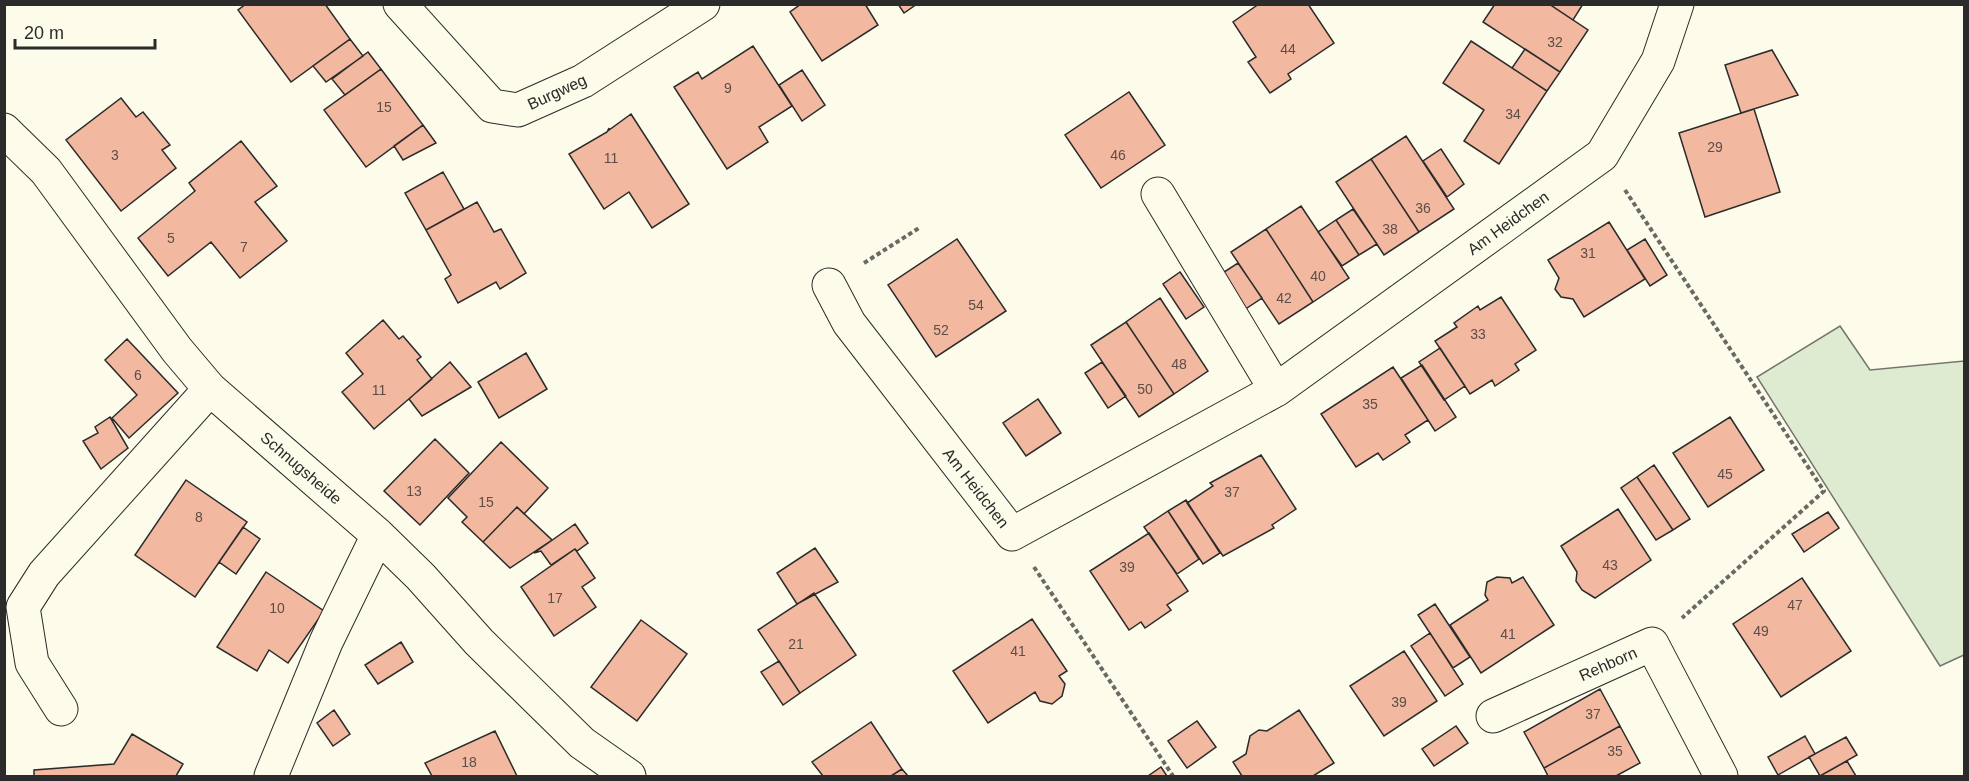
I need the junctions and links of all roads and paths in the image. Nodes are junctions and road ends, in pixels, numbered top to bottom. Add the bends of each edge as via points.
1 (400, 4) edge
2 (703, 4) edge
3 (1677, 4) edge
4 (4, 130) edge
5 (1602, 155) junction
6 (1158, 194) dead end
7 (919, 228) dead end
8 (829, 285) joint
9 (210, 389) junction
10 (1276, 390) junction
11 (1012, 534) junction
12 (378, 535) junction
13 (1652, 644) junction
14 (61, 709) dead end
15 (1493, 716) dead end
16 (271, 777) edge
17 (629, 777) edge
18 (1173, 777) edge
19 (1721, 777) edge

1 - 2 street, Burgweg via 492,105 518,110 583,81
3 - 5 street, Am Heidchen via 1658,61
4 - 9 street, Schnugsheide via 46,171
5 - 10 street, Am Heidchen
5 - 13 path via 1824,491
6 - 10 street
7 - 8 path
8 - 11 street, Am Heidchen via 849,323
9 - 12 street, Schnugsheide
9 - 14 street via 44,574 23,607 32,663
10 - 11 street, Am Heidchen
11 - 18 path
12 - 16 street via 326,642
12 - 17 street, Schnugsheide via 582,743
13 - 15 street, Rehborn
13 - 19 street, Rehborn

